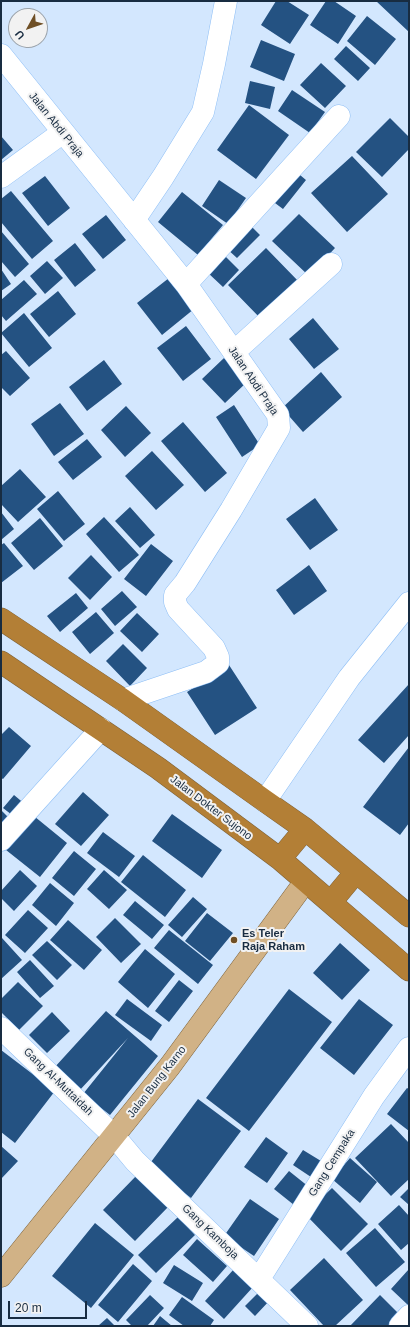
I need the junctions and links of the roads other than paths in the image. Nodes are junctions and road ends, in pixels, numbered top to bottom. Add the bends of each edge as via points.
1 (226, 1) edge
2 (1, 55) edge
3 (339, 116) dead end
4 (62, 133) junction
5 (1, 177) edge
6 (134, 220) junction
7 (331, 264) dead end
8 (186, 284) junction
9 (234, 352) junction
10 (409, 603) edge
11 (1, 619) edge
12 (1, 662) edge
13 (123, 700) junction
14 (101, 729) junction
15 (265, 801) junction
16 (305, 830) junction
17 (1, 840) edge
18 (280, 859) junction
19 (356, 872) junction
20 (305, 882) junction
21 (331, 902) junction
22 (409, 916) edge
23 (409, 970) edge
24 (1, 1028) edge
25 (409, 1048) edge
26 (115, 1136) junction
27 (1, 1276) edge
28 (259, 1279) junction
29 (409, 1316) edge
30 (307, 1326) edge
31 (400, 1326) edge

1 - 6 street via 203,112
2 - 4 street, Jalan Abdi Praja
3 - 8 street
4 - 5 street
4 - 6 street, Jalan Abdi Praja
6 - 8 street, Jalan Abdi Praja
7 - 9 street
8 - 9 street, Jalan Abdi Praja
9 - 13 street, Jalan Abdi Praja via 278,415 279,428 231,510 175,595 178,609 214,648 218,663 206,672
10 - 15 street via 349,678
11 - 13 highway
12 - 14 highway, Jalan Dokter Sujono
13 - 15 highway
14 - 17 street
14 - 18 highway, Jalan Dokter Sujono
15 - 16 highway
16 - 18 highway
16 - 19 highway
18 - 20 highway, Jalan Dokter Sujono
19 - 21 highway
19 - 22 highway
20 - 21 highway, Jalan Dokter Sujono
20 - 26 main road, Jalan Bung Karno via 170,1066
21 - 23 highway, Jalan Dokter Sujono
24 - 26 street, Gang Al-Muttaidah
25 - 28 street, Gang Cempaka via 374,1096
26 - 27 main road, Jalan Bung Karno
26 - 28 street, Gang Kamboja via 135,1161
28 - 30 street, Gang Kamboja
29 - 31 street

